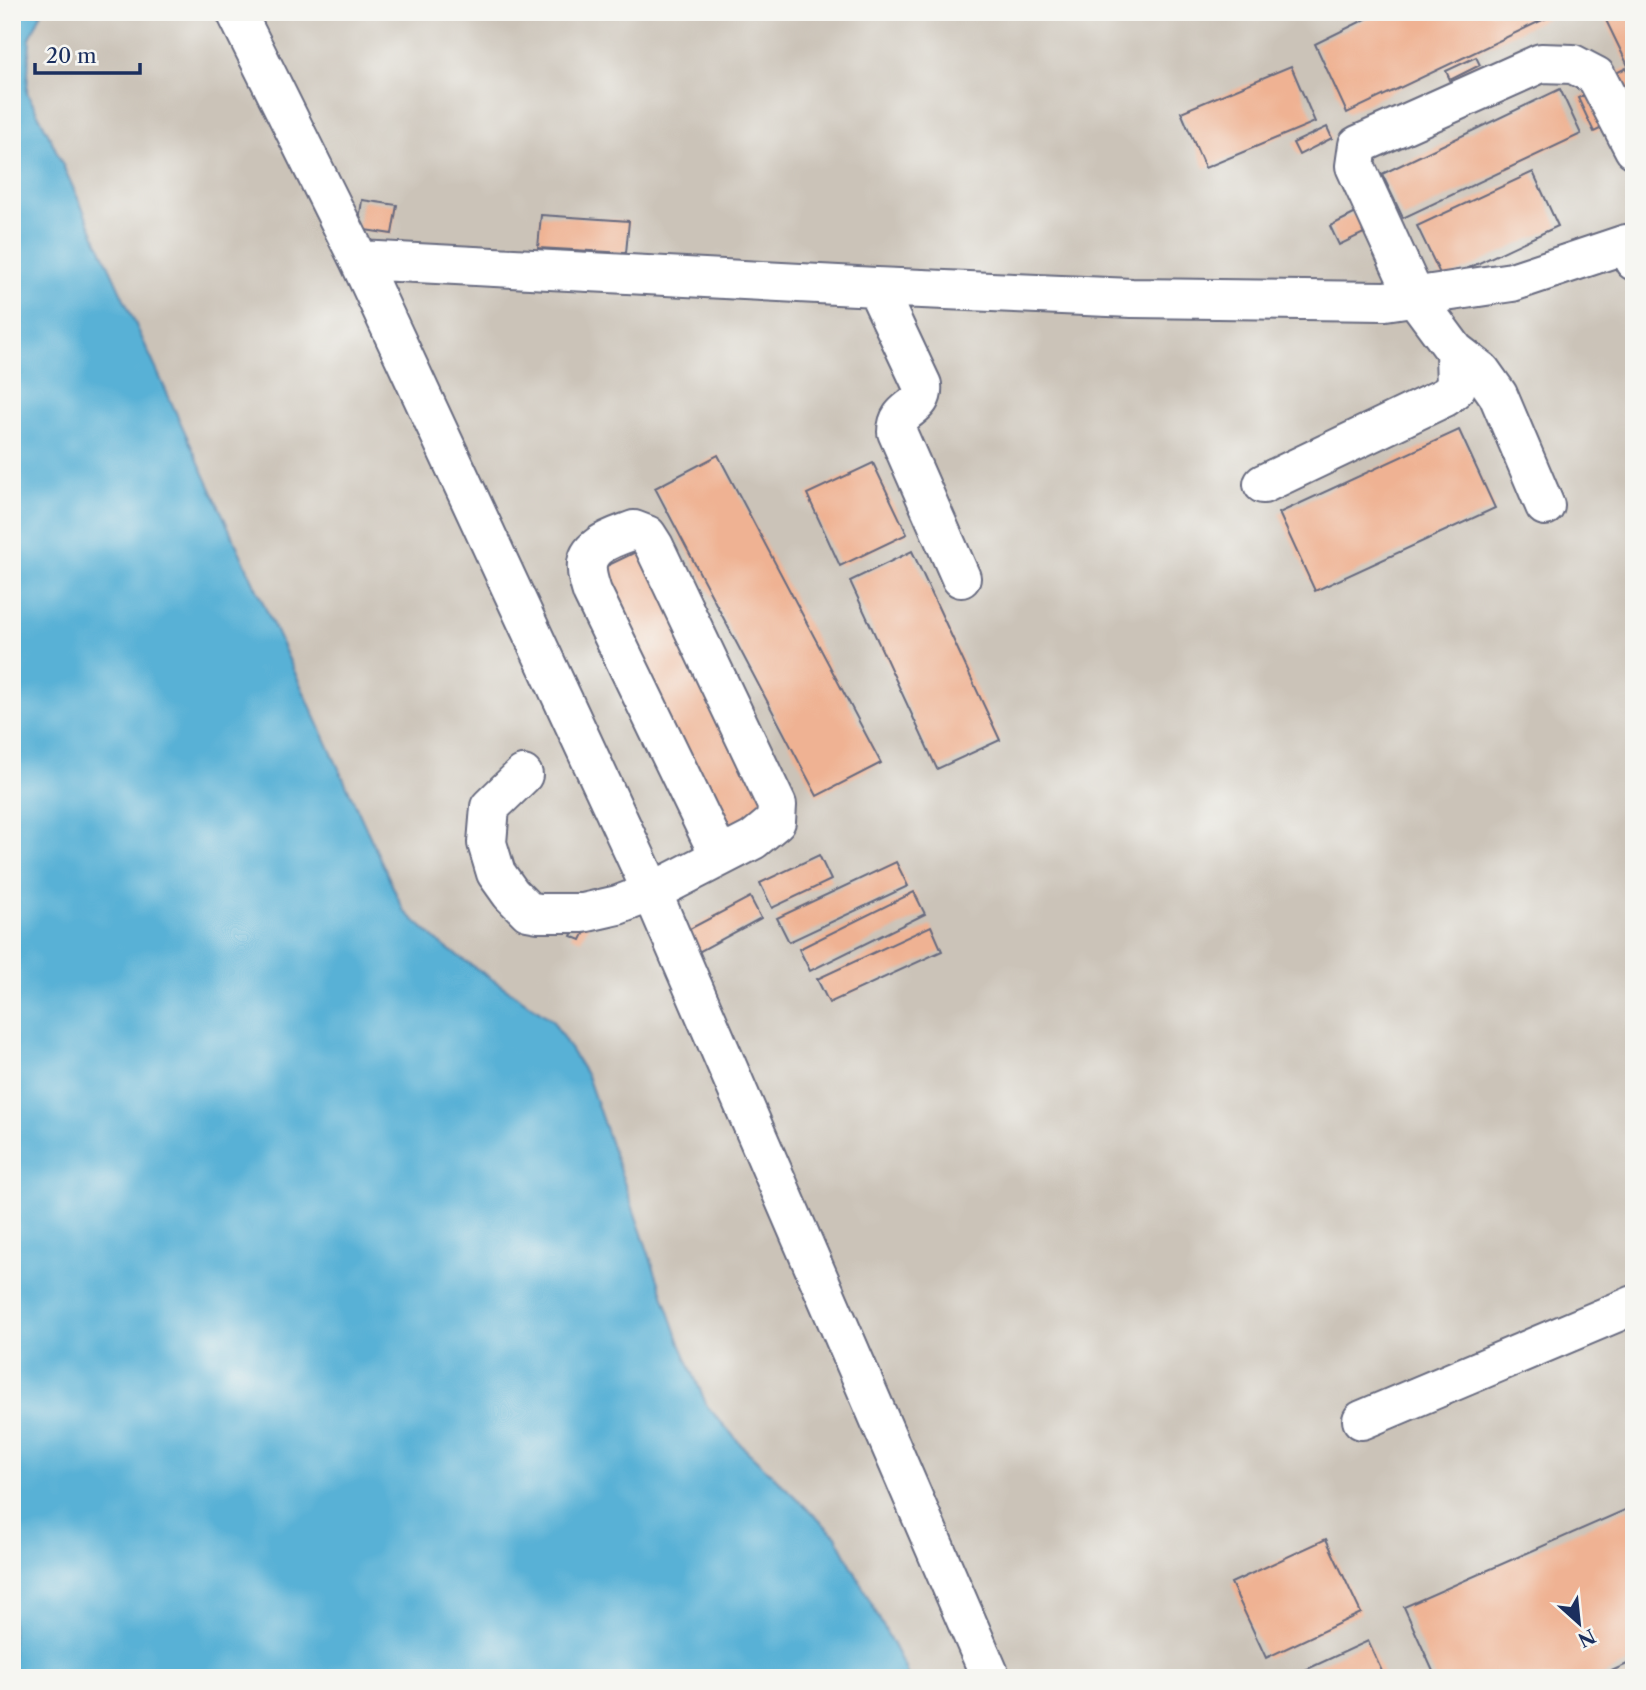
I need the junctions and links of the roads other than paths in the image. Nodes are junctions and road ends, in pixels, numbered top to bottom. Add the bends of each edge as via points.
1 (236, 12) edge
2 (1634, 149) edge
3 (1631, 248) edge
4 (359, 260) junction
5 (876, 287) junction
6 (1415, 297) junction
7 (1455, 351) junction
8 (1263, 484) dead end
9 (1545, 506) dead end
10 (961, 578) dead end
11 (523, 775) dead end
12 (720, 857) junction
13 (652, 891) junction
14 (1634, 1305) edge
15 (1362, 1420) dead end
16 (991, 1678) edge

1 - 4 lane
2 - 6 lane via 1596,76 1573,64 1541,63 1358,145 1355,166
3 - 6 lane via 1512,282
4 - 5 lane
4 - 13 lane
5 - 6 lane via 1132,298 1385,301
5 - 10 lane via 922,385 920,401 901,416 897,432
6 - 7 lane
7 - 8 lane via 1456,388 1445,397
7 - 9 lane via 1481,371 1498,395
11 - 13 lane via 491,807 487,843 496,873 528,911 583,913
12 - 12 lane via 753,840 776,821 777,805 654,546 647,535 634,530 594,547 586,567 592,592
12 - 13 lane
13 - 16 lane
14 - 15 lane

